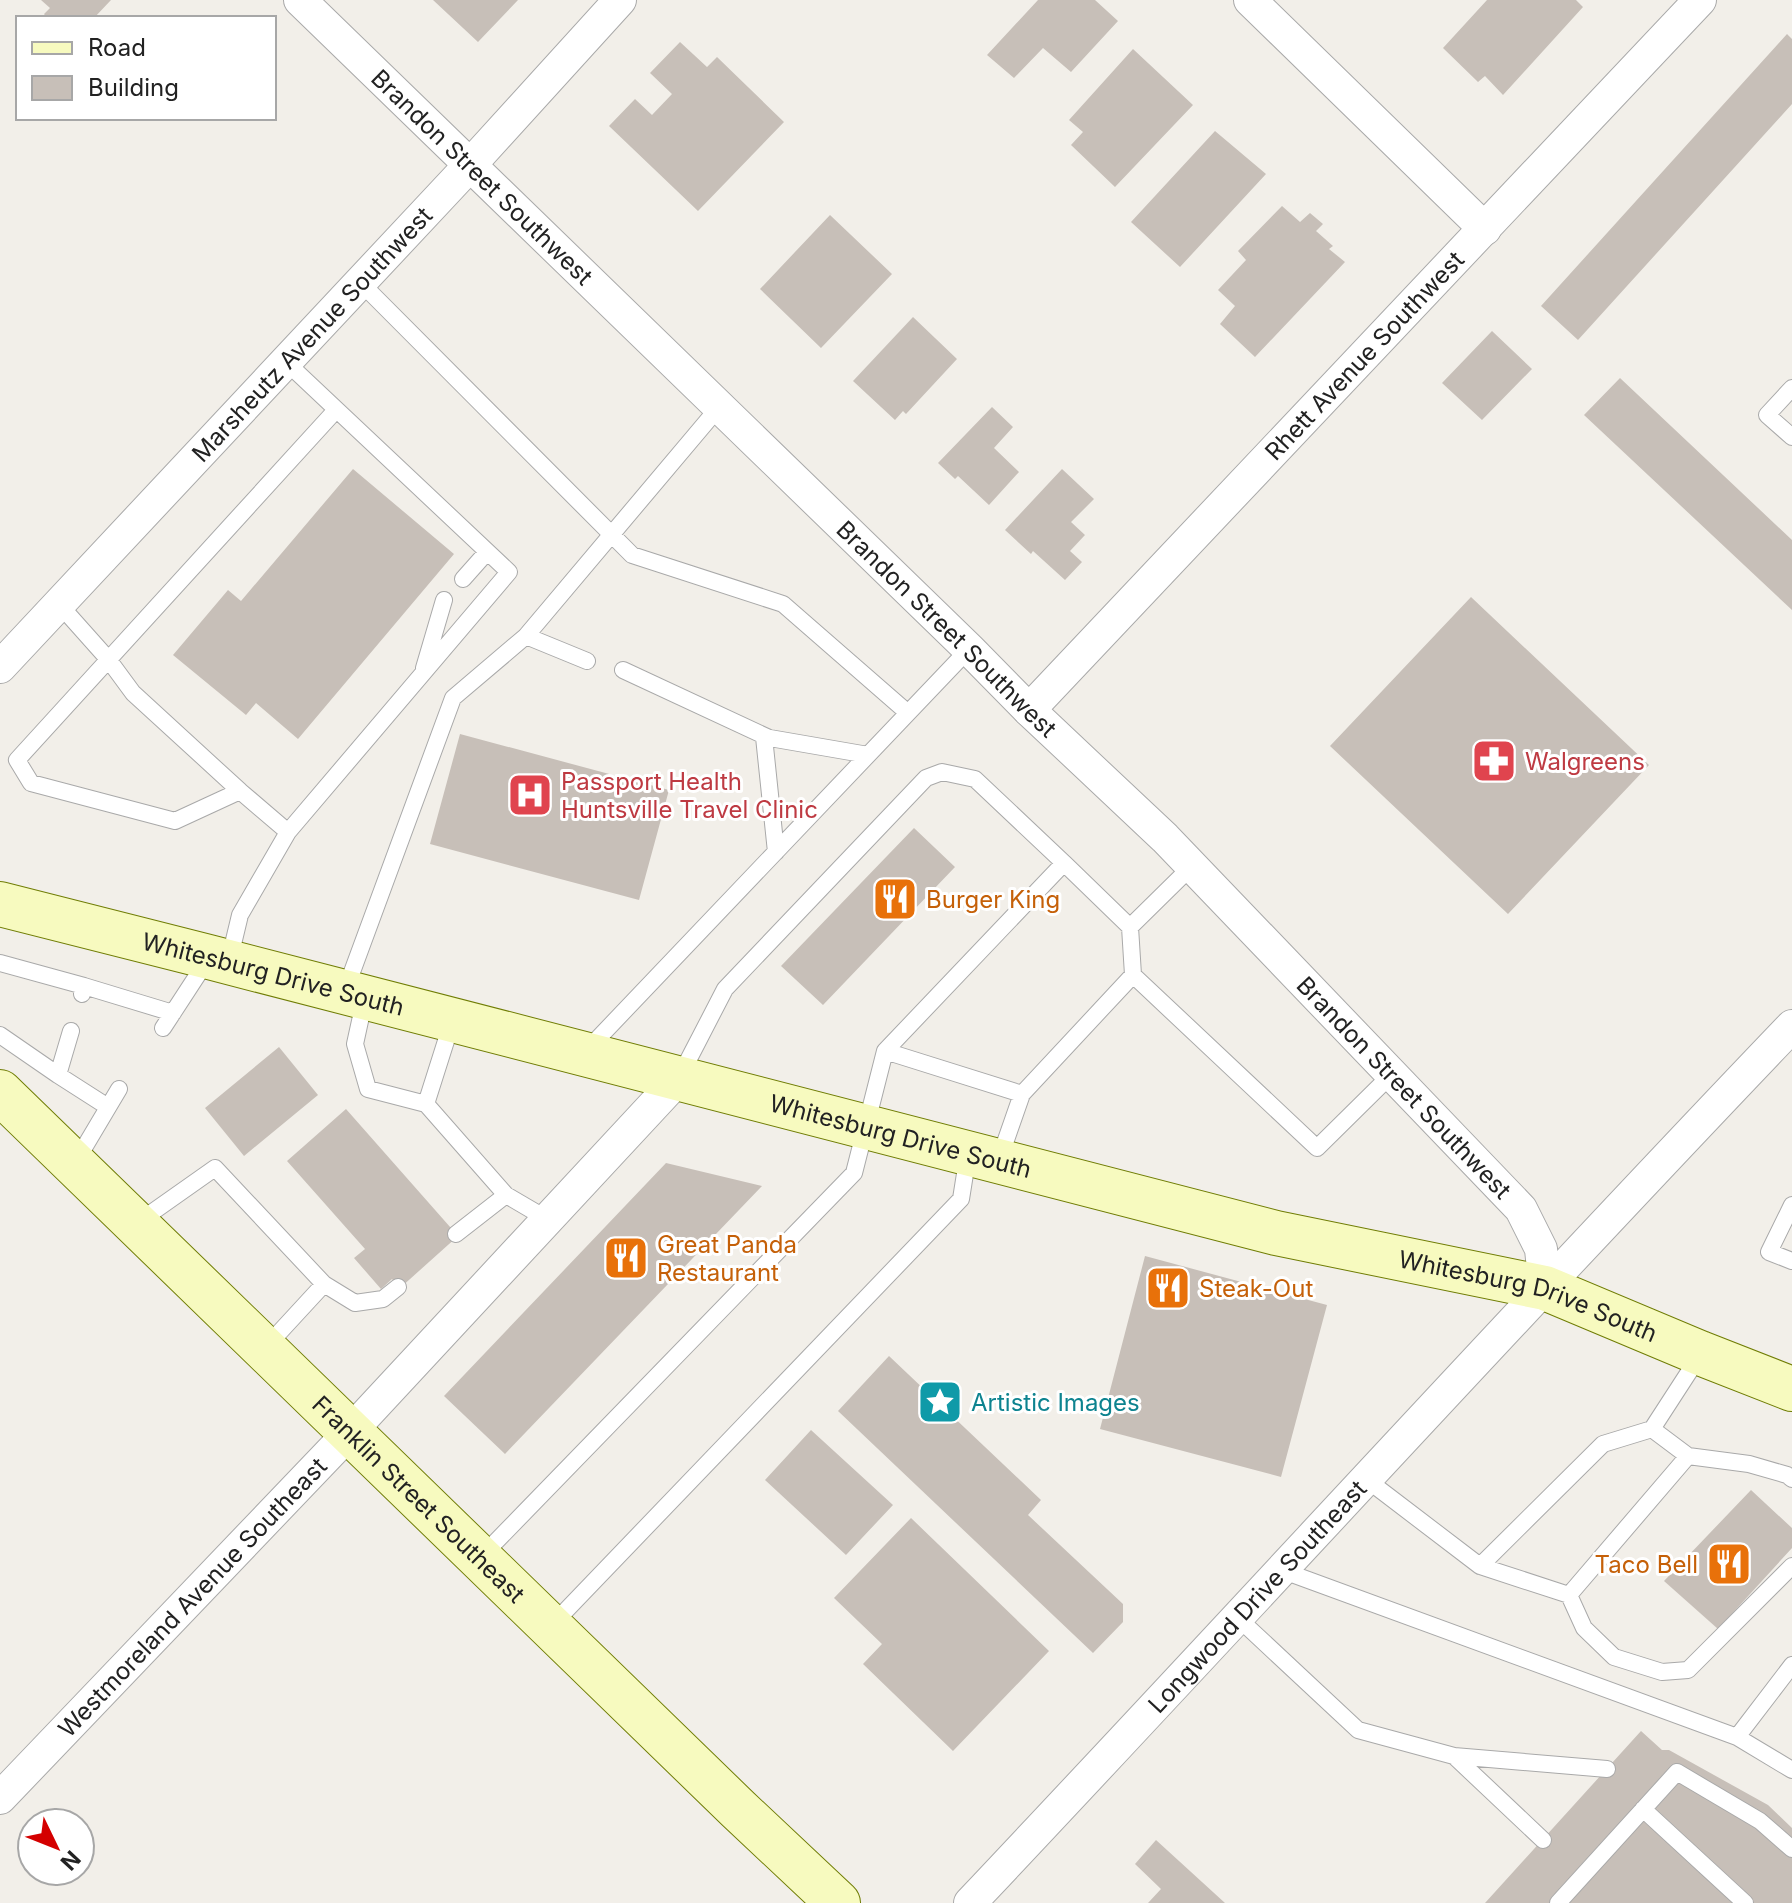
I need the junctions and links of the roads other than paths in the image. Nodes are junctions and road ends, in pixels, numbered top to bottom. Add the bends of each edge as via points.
1 (300, 0) edge
2 (620, 0) edge
3 (1250, 0) edge
4 (1700, 0) edge
5 (470, 165) junction
6 (1485, 229) junction
7 (360, 282) junction
8 (285, 361) junction
9 (1792, 388) edge
10 (719, 407) junction
11 (336, 410) junction
12 (1792, 437) edge
13 (612, 535) junction
14 (487, 552) junction
15 (463, 579) dead end
16 (444, 600) dead end
17 (59, 604) junction
18 (526, 636) junction
19 (969, 649) junction
20 (5, 652) edge
21 (108, 659) junction
22 (587, 661) dead end
23 (623, 670) dead end
24 (421, 677) junction
25 (1029, 710) junction
26 (908, 713) junction
27 (769, 738) junction
28 (868, 755) junction
29 (240, 791) junction
30 (288, 832) junction
31 (776, 852) junction
32 (1064, 863) junction
33 (1192, 866) junction
34 (0, 904) edge
35 (1130, 927) junction
36 (219, 960) junction
37 (0, 963) edge
38 (1133, 975) junction
39 (355, 995) junction
40 (173, 1013) junction
41 (452, 1020) junction
42 (1792, 1026) edge
43 (163, 1028) dead end
44 (71, 1031) dead end
45 (0, 1035) edge
46 (885, 1051) junction
47 (582, 1055) junction
48 (1392, 1074) junction
49 (58, 1075) junction
50 (679, 1078) junction
51 (119, 1089) dead end
52 (0, 1092) edge
53 (1022, 1094) junction
54 (426, 1104) junction
55 (108, 1107) junction
56 (867, 1127) junction
57 (984, 1158) junction
58 (74, 1164) junction
59 (506, 1195) junction
60 (1792, 1205) edge
61 (547, 1219) junction
62 (135, 1224) junction
63 (456, 1234) dead end
64 (1792, 1261) edge
65 (324, 1284) junction
66 (398, 1287) dead end
67 (1545, 1288) junction
68 (264, 1349) junction
69 (1700, 1353) junction
70 (1792, 1389) edge
71 (1652, 1429) junction
72 (350, 1432) junction
73 (1688, 1456) junction
74 (1366, 1479) junction
75 (1792, 1479) edge
76 (480, 1558) junction
77 (1480, 1566) junction
78 (1792, 1566) edge
79 (1281, 1570) junction
80 (1569, 1595) junction
81 (1238, 1618) junction
82 (550, 1627) junction
83 (1792, 1665) edge
84 (1737, 1737) junction
85 (1454, 1756) junction
86 (1607, 1769) dead end
87 (1792, 1770) edge
88 (0, 1798) edge
89 (1643, 1809) junction
90 (1543, 1840) dead end
91 (1792, 1849) edge
92 (1568, 1899) edge
93 (838, 1903) edge
94 (970, 1903) edge
95 (1745, 1903) edge

1 - 5 street, Brandon Street Southwest
2 - 5 street, Marsheutz Avenue Southwest
3 - 6 street
4 - 6 street, Rhett Avenue Southwest
5 - 7 street, Marsheutz Avenue Southwest
5 - 10 street, Brandon Street Southwest
6 - 25 street, Rhett Avenue Southwest
7 - 8 street, Marsheutz Avenue Southwest
7 - 13 lane
8 - 11 lane
8 - 17 street, Marsheutz Avenue Southwest
9 - 12 lane via 1767,415
10 - 13 lane
10 - 19 street, Brandon Street Southwest
11 - 14 lane
11 - 21 lane
13 - 18 lane
13 - 26 lane via 632,555 783,604
14 - 15 lane
14 - 24 lane via 509,572
16 - 24 lane
17 - 20 street, Marsheutz Avenue Southwest
17 - 21 lane
18 - 22 lane
18 - 39 lane via 453,698
19 - 25 street, Brandon Street Southwest
19 - 26 lane
21 - 29 lane via 133,693
21 - 29 lane via 17,760 31,783 175,821
23 - 27 lane
24 - 30 lane
25 - 33 street, Brandon Street Southwest
26 - 28 lane
27 - 28 lane
27 - 31 lane via 764,737
28 - 31 lane
29 - 30 lane
30 - 36 lane
31 - 47 lane
32 - 35 lane
32 - 46 lane
32 - 50 lane via 975,779 942,772 926,778 725,989
33 - 35 lane
33 - 48 street, Brandon Street Southwest
34 - 36 main road, Whitesburg Drive South
35 - 38 lane
36 - 39 main road, Whitesburg Drive South
36 - 40 lane
37 - 40 lane
38 - 48 lane via 1317,1148
38 - 53 lane
39 - 41 main road, Whitesburg Drive South
39 - 54 lane via 355,1044 368,1089
40 - 43 lane
41 - 47 main road, Whitesburg Drive South
41 - 54 lane
42 - 67 street, Longwood Drive Southeast
44 - 49 lane
45 - 49 lane
46 - 53 lane
46 - 56 lane
47 - 50 main road, Whitesburg Drive South
48 - 67 street, Brandon Street Southwest via 1521,1209 1541,1249
49 - 55 lane
50 - 56 main road, Whitesburg Drive South
50 - 61 street, Westmoreland Avenue Southeast
51 - 55 lane
52 - 58 main road, Franklin Street Southeast
53 - 57 lane
54 - 59 lane
55 - 58 lane
56 - 57 main road, Whitesburg Drive South
56 - 76 lane via 854,1173
57 - 67 main road, Whitesburg Drive South via 1276,1233
57 - 82 lane via 961,1199
58 - 62 main road, Franklin Street Southeast
59 - 61 lane
59 - 63 lane
60 - 64 lane via 1769,1252
61 - 72 street, Westmoreland Avenue Southeast
62 - 65 lane via 215,1168
62 - 68 main road, Franklin Street Southeast
65 - 66 lane via 355,1303 383,1299
65 - 68 lane
67 - 69 main road, Whitesburg Drive South
67 - 74 street, Longwood Drive Southeast
68 - 72 main road, Franklin Street Southeast
69 - 70 main road, Whitesburg Drive South
69 - 71 lane
71 - 73 lane
71 - 77 lane via 1603,1444
72 - 76 main road, Franklin Street Southeast
72 - 88 street, Westmoreland Avenue Southeast
73 - 75 lane via 1749,1464
73 - 80 lane
74 - 77 lane
74 - 79 street, Longwood Drive Southeast
76 - 82 main road, Franklin Street Southeast
77 - 80 lane
78 - 80 lane via 1688,1670 1662,1672 1614,1657 1584,1628
79 - 81 street, Longwood Drive Southeast
79 - 84 lane
81 - 85 lane via 1358,1730
81 - 94 street, Longwood Drive Southeast
82 - 93 main road, Franklin Street Southeast
83 - 84 lane
84 - 87 lane
85 - 86 lane
85 - 90 lane
89 - 91 lane via 1677,1772 1760,1821
89 - 92 lane
89 - 95 lane

